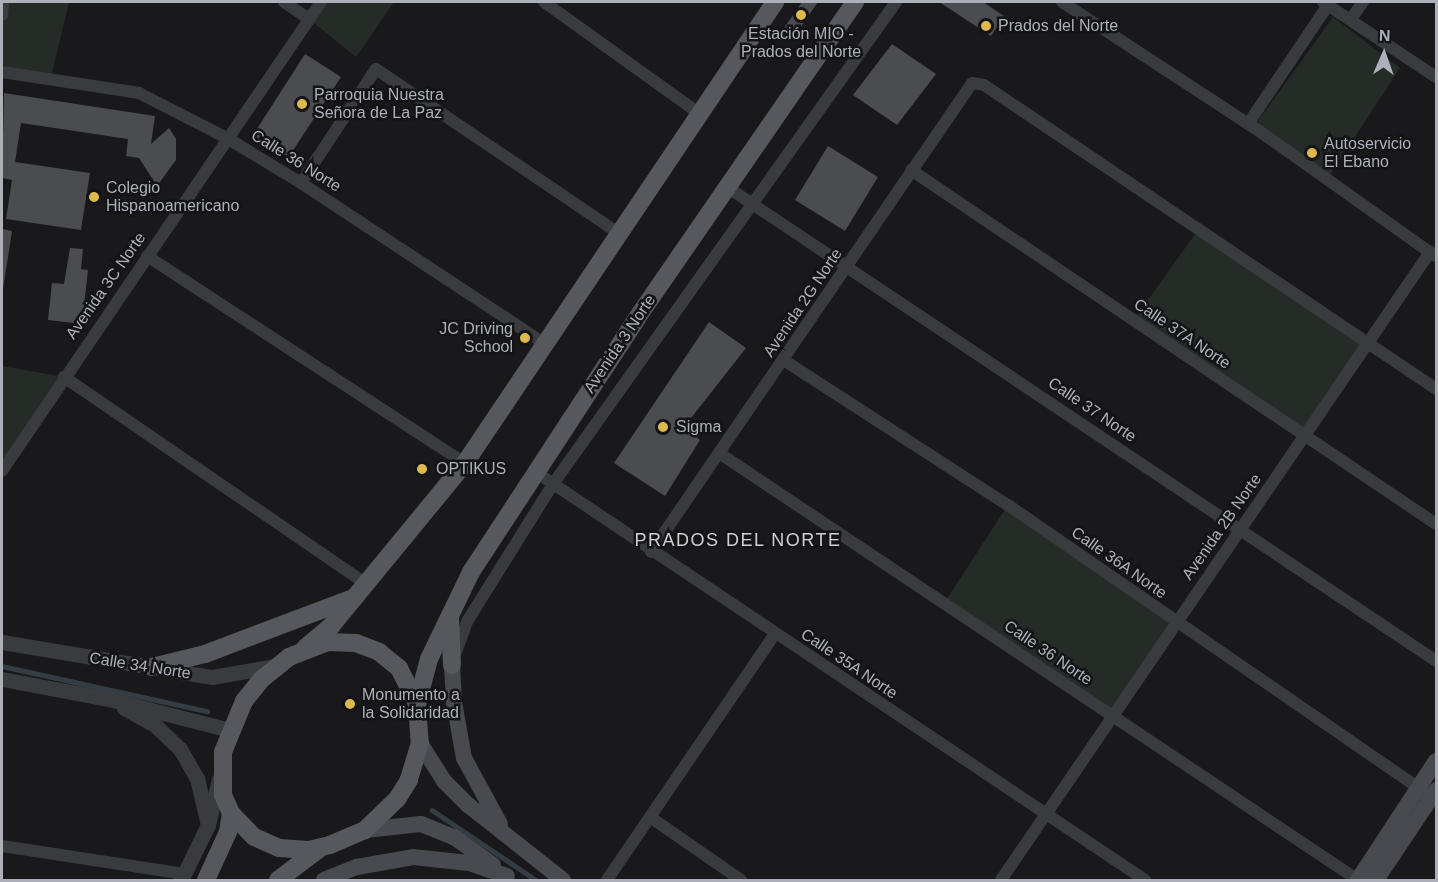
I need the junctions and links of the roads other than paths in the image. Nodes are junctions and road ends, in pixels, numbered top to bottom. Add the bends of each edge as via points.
1 (3, 2) edge
2 (284, 2) edge
3 (321, 2) edge
4 (544, 2) edge
5 (775, 2) edge
6 (855, 2) edge
7 (896, 2) edge
8 (1062, 2) edge
9 (1363, 2) edge
10 (1326, 3) edge
11 (2, 15) edge
12 (309, 19) junction
13 (1351, 19) junction
14 (2, 72) edge
15 (1437, 77) edge
16 (701, 115) junction
17 (1248, 124) junction
18 (227, 138) junction
19 (911, 170) junction
20 (301, 183) junction
21 (727, 187) junction
22 (754, 206) junction
23 (620, 234) junction
24 (1433, 254) edge
25 (147, 256) junction
26 (848, 268) junction
27 (1368, 343) junction
28 (546, 344) junction
29 (785, 361) junction
30 (64, 377) junction
31 (1437, 389) edge
32 (1306, 435) junction
33 (719, 453) junction
34 (465, 463) junction
35 (2, 471) edge
36 (537, 473) junction
37 (554, 484) junction
38 (1437, 525) edge
39 (1238, 530) junction
40 (651, 552) junction
41 (361, 591) junction
42 (449, 611) junction
43 (1176, 624) junction
44 (775, 634) junction
45 (2, 642) edge
46 (305, 648) junction
47 (1437, 661) edge
48 (278, 665) junction
49 (452, 665) junction
50 (152, 667) junction
51 (2, 679) edge
52 (109, 699) junction
53 (417, 704) junction
54 (1111, 715) junction
55 (230, 730) junction
56 (420, 742) junction
57 (1437, 761) edge
58 (221, 773) junction
59 (1429, 792) edge
60 (231, 813) junction
61 (1045, 816) junction
62 (650, 817) junction
63 (208, 825) junction
64 (365, 830) junction
65 (513, 841) junction
66 (2, 846) edge
67 (322, 846) junction
68 (183, 877) edge
69 (510, 878) edge
70 (206, 880) edge
71 (278, 880) edge
72 (324, 880) edge
73 (563, 880) edge
74 (607, 880) edge
75 (741, 880) edge
76 (1001, 880) edge
77 (1145, 880) edge
78 (1358, 880) edge
79 (1376, 880) edge

1 - 11 street
2 - 12 street
3 - 12 street, Avenida 3C Norte
4 - 16 street
5 - 16 main road
6 - 21 main road, Avenida 3 Norte
7 - 22 street, Avenida 3 Norte
8 - 17 street
9 - 13 street
10 - 13 street
10 - 17 street
12 - 18 street, Avenida 3C Norte
13 - 15 street
14 - 18 street, Calle 36 Norte via 139,93
16 - 23 main road
17 - 24 street
18 - 20 street, Calle 36 Norte
18 - 25 street, Avenida 3C Norte
19 - 26 street, Avenida 2G Norte
19 - 27 street, Avenida 2G Norte via 966,86 984,85
19 - 32 street, Calle 37A Norte
20 - 23 street via 375,69
20 - 28 street, Calle 36 Norte
21 - 22 street, Calle 37 Norte
21 - 36 main road, Avenida 3 Norte
22 - 26 street, Calle 37 Norte
22 - 37 street, Avenida 3 Norte
23 - 28 main road
24 - 27 street, Avenida 2B Norte
25 - 30 street, Avenida 3C Norte
25 - 34 street
26 - 29 street, Avenida 2G Norte
26 - 39 street, Calle 37 Norte
27 - 31 street
27 - 32 street, Avenida 2B Norte
28 - 34 main road
29 - 33 street, Avenida 2G Norte
29 - 43 street, Calle 36A Norte via 1008,505
30 - 35 street, Avenida 3C Norte
30 - 41 street
32 - 38 street, Calle 37A Norte
32 - 39 street, Avenida 2B Norte
33 - 40 street, Avenida 2G Norte
33 - 54 street, Calle 36 Norte
34 - 41 main road
36 - 37 street, Calle 35A Norte
36 - 42 main road, Avenida 3 Norte
37 - 40 street, Calle 35A Norte
37 - 49 street, Avenida 3 Norte via 468,620
39 - 43 street, Avenida 2B Norte
39 - 47 street, Calle 37 Norte
40 - 44 street, Calle 35A Norte
41 - 46 main road via 332,625
41 - 50 main road via 205,654
42 - 49 main road
42 - 53 main road, Avenida 3 Norte via 429,659
43 - 54 street, Avenida 2B Norte
43 - 59 street, Calle 36A Norte
44 - 61 street, Calle 35A Norte
44 - 62 street
45 - 50 street, Calle 34 Norte
46 - 48 main road
46 - 53 main road via 328,642 356,643 379,652 399,669
48 - 50 street, Calle 34 Norte via 221,677
48 - 55 main road via 244,701
49 - 65 main road via 464,758 490,811
51 - 52 street
52 - 55 street
52 - 63 street via 156,726 180,749 196,778
53 - 56 main road
54 - 61 street, Avenida 2B Norte
54 - 78 street, Calle 36 Norte
55 - 58 main road
56 - 64 main road via 409,780 397,799
56 - 65 main road via 444,781
57 - 59 main road
58 - 60 main road via 223,795
58 - 63 street
59 - 78 main road
59 - 79 main road
60 - 67 main road via 247,832 269,845 289,850
60 - 70 main road via 228,832
61 - 76 street, Avenida 2B Norte
61 - 77 street, Calle 35A Norte
62 - 74 street
62 - 75 street
63 - 68 street
64 - 67 main road
64 - 69 main road via 421,824 454,837
65 - 73 main road
66 - 68 street
67 - 71 main road
69 - 72 main road via 469,863 413,857 357,867

